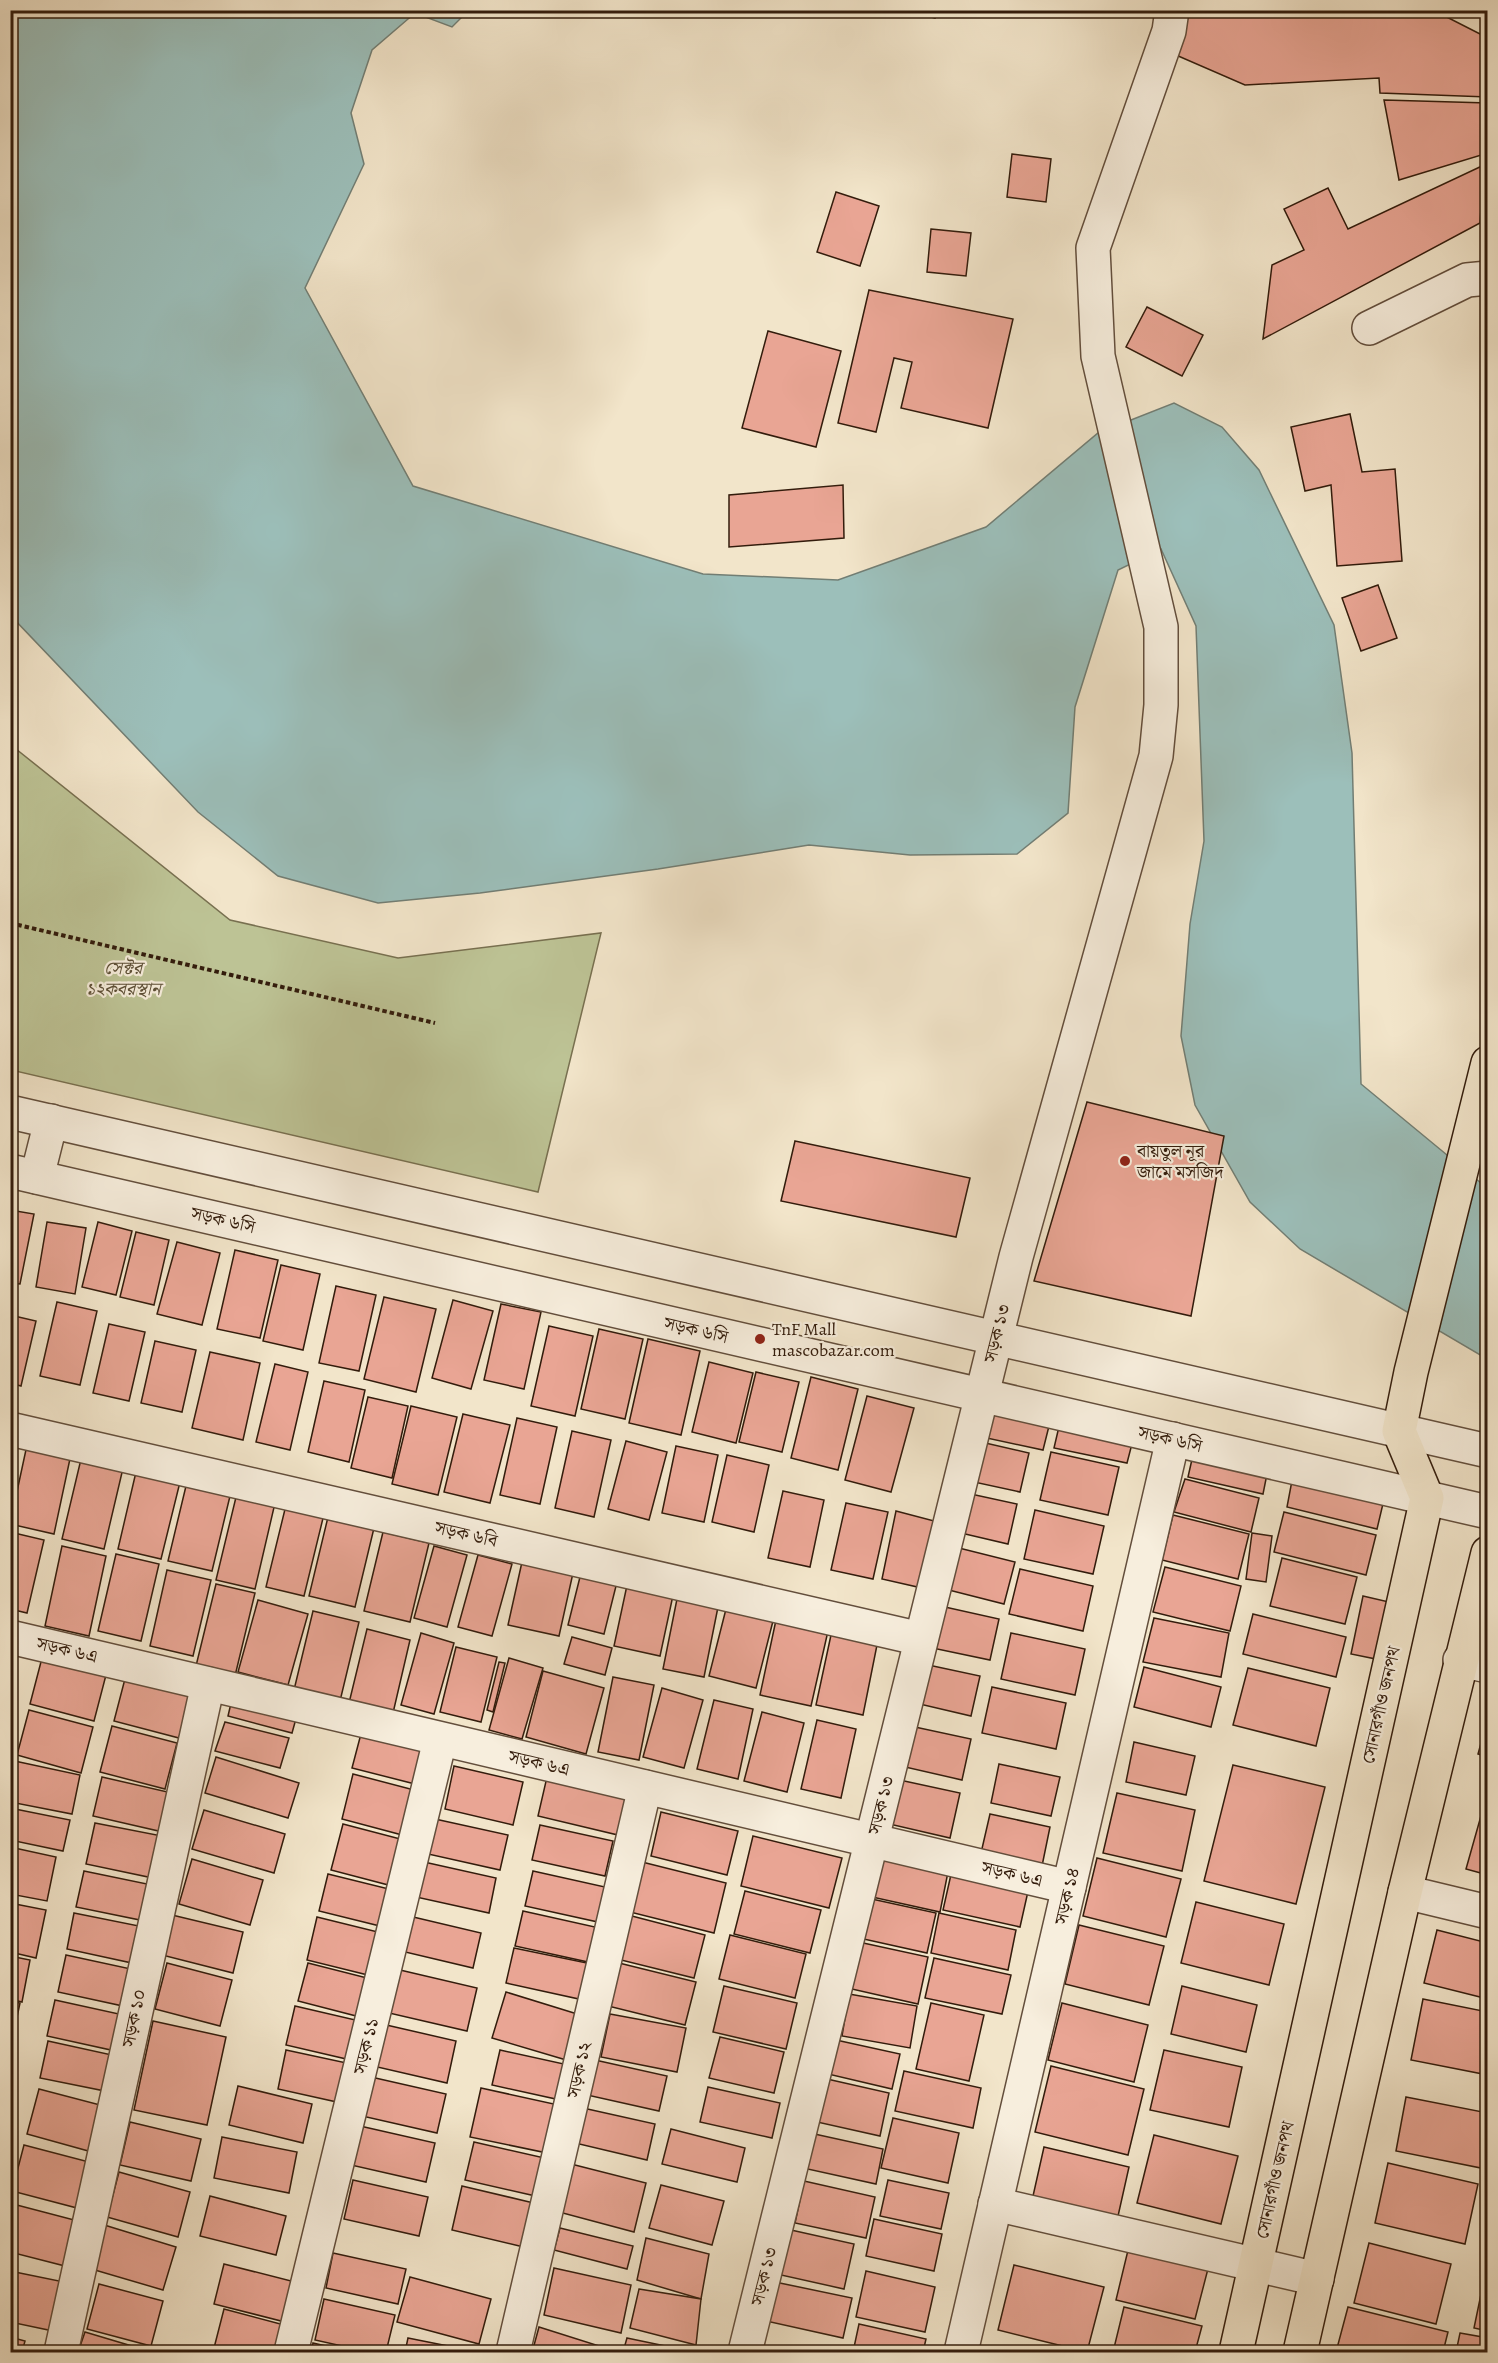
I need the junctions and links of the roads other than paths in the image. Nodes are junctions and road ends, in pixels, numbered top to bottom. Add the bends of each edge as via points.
1 (1172, 10) edge
2 (1488, 278) edge
3 (1370, 328) dead end
4 (1488, 1063) edge
5 (10, 1112) edge
6 (51, 1121) junction
7 (24, 1174) edge
8 (996, 1337) junction
9 (981, 1396) junction
10 (10, 1429) edge
11 (1400, 1431) junction
12 (1173, 1439) junction
13 (1488, 1451) edge
14 (1428, 1498) junction
15 (1488, 1512) edge
16 (1488, 1553) edge
17 (10, 1637) edge
18 (921, 1639) junction
19 (1474, 1663) edge
20 (208, 1684) junction
21 (440, 1740) junction
22 (645, 1787) junction
23 (872, 1841) junction
24 (1069, 1887) junction
25 (1405, 1892) junction
26 (1488, 1912) edge
27 (995, 2204) junction
28 (1255, 2266) junction
29 (1317, 2279) junction
30 (61, 2352) edge
31 (291, 2352) edge
32 (513, 2352) edge
33 (745, 2352) edge
34 (961, 2352) edge
35 (1236, 2352) edge
36 (1300, 2352) edge

1 - 8 street, সড়ক ১৩ via 1169,31 1093,248 1098,356 1161,627 1161,705 1156,756
2 - 3 street via 1467,280
4 - 11 main road via 1411,1372
5 - 6 street
6 - 7 street
6 - 8 street
7 - 9 street, সড়ক ৬সি
8 - 9 street, সড়ক ১৩
8 - 11 street
9 - 12 street, সড়ক ৬সি
9 - 18 street, সড়ক ১৩
10 - 18 street, সড়ক ৬বি
11 - 13 street
11 - 14 main road
12 - 14 street, সড়ক ৬সি
12 - 24 street, সড়ক ১৪
14 - 15 street, সড়ক ৬সি
14 - 28 main road, সোনারগাঁও জনপথ
16 - 19 main road
17 - 20 street, সড়ক ৬এ
18 - 23 street, সড়ক ১৩
19 - 25 main road
20 - 21 street, সড়ক ৬এ
20 - 30 street, সড়ক ১০
21 - 22 street, সড়ক ৬এ
21 - 31 street, সড়ক ১১
22 - 23 street, সড়ক ৬এ
22 - 32 street, সড়ক ১২
23 - 24 street, সড়ক ৬এ
23 - 33 street, সড়ক ১৩
24 - 27 street, সড়ক ১৪
25 - 26 street
25 - 29 main road
27 - 28 street
27 - 34 street, সড়ক ১৪
28 - 29 street
28 - 35 main road, সোনারগাঁও জনপথ
29 - 36 main road

